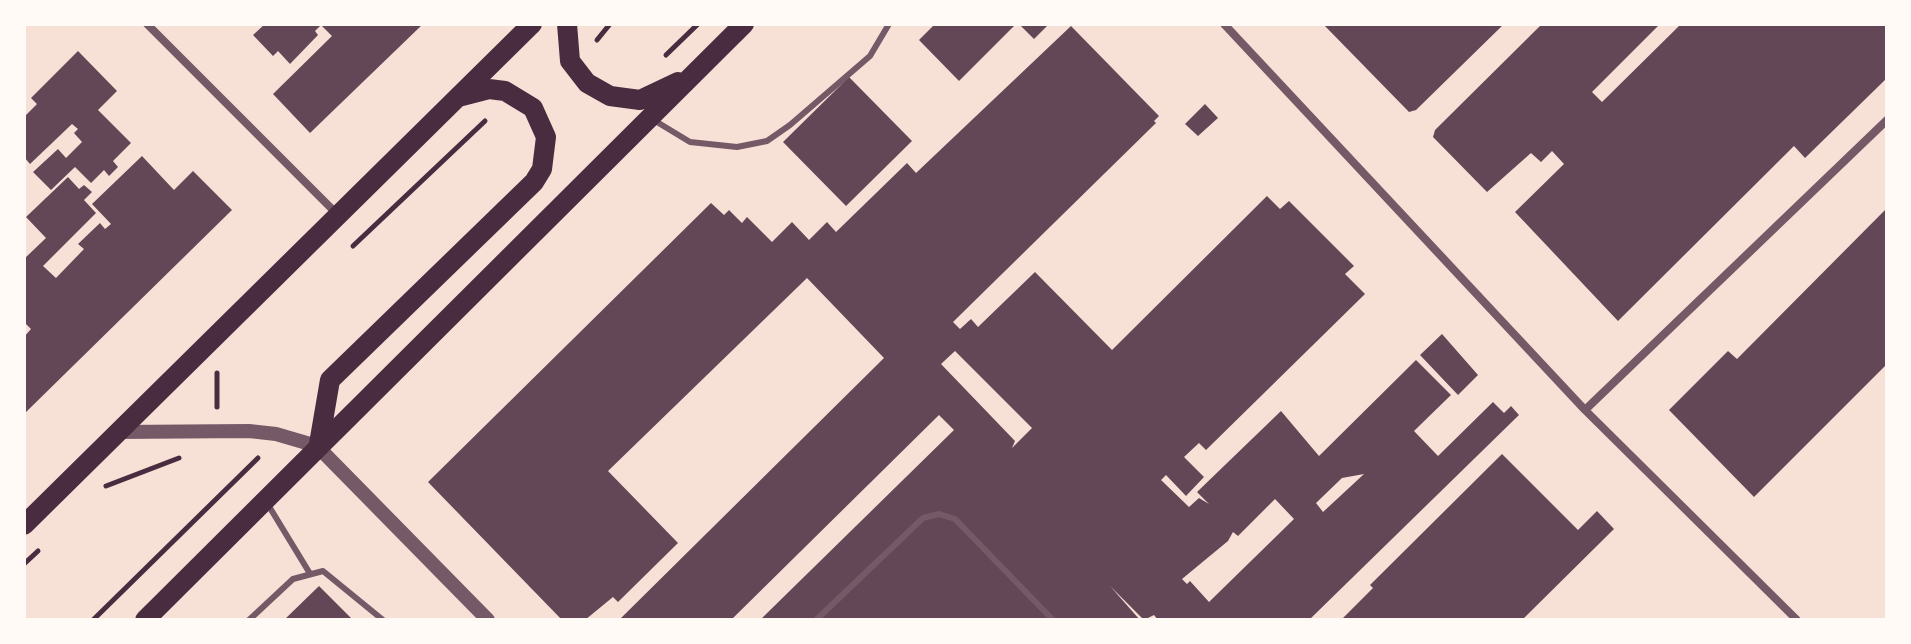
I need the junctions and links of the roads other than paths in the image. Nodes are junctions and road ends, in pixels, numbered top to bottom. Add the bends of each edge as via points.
1 (147, 24) edge
2 (532, 24) edge
3 (567, 24) edge
4 (744, 24) edge
5 (889, 24) edge
6 (1224, 24) edge
7 (692, 74) junction
8 (457, 98) junction
9 (649, 118) junction
10 (1887, 120) edge
11 (338, 215) junction
12 (1585, 410) junction
13 (118, 432) junction
14 (318, 445) junction
15 (264, 500) junction
16 (24, 525) edge
17 (309, 572) junction
18 (145, 620) edge
19 (249, 620) edge
20 (383, 620) edge
21 (488, 620) edge
22 (816, 620) edge
23 (1053, 620) edge
24 (1797, 620) edge

1 - 11 street
2 - 8 main road
3 - 7 main road via 570,61 582,77 610,96 640,100
4 - 7 main road
5 - 9 lane via 870,56 767,141 737,147 690,142
6 - 12 street
7 - 9 main road
8 - 11 main road
8 - 14 main road via 497,90 533,108 546,137 542,169 330,380
9 - 14 main road
10 - 12 street
11 - 13 main road
12 - 24 street
13 - 14 street via 276,434
13 - 16 main road
14 - 15 main road
14 - 21 street
15 - 17 lane
15 - 18 main road
17 - 19 lane via 293,579
17 - 20 lane via 323,571
22 - 23 lane via 923,518 939,514 955,519

